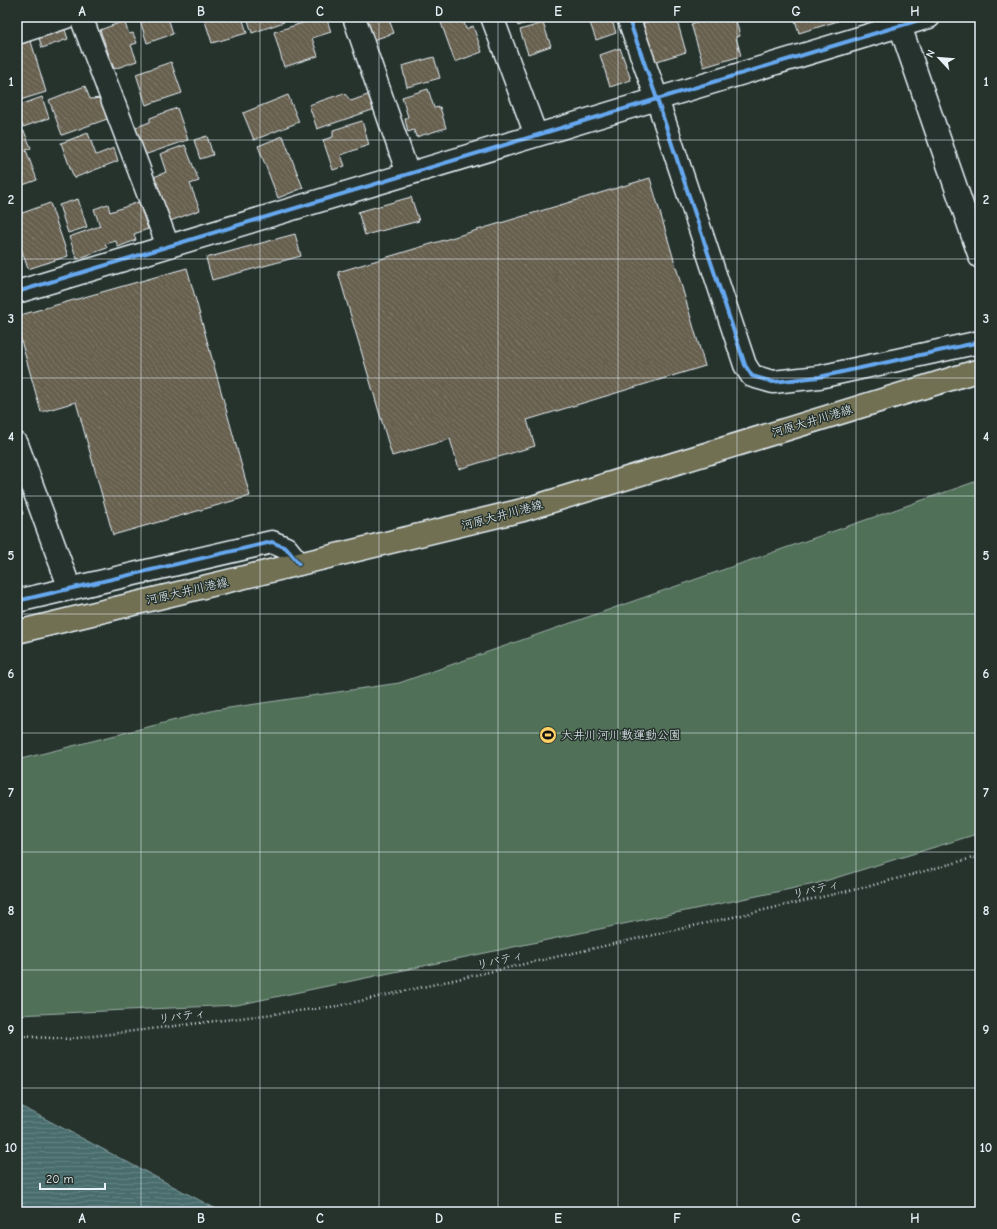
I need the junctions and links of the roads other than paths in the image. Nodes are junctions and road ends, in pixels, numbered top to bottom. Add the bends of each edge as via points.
1 (66, 17) edge
2 (81, 17) edge
3 (354, 17) edge
4 (492, 17) edge
5 (628, 17) edge
6 (929, 17) edge
7 (898, 21) edge
8 (17, 33) edge
9 (657, 99) junction
10 (536, 136) junction
11 (408, 174) junction
12 (168, 246) junction
13 (980, 257) edge
14 (17, 292) edge
15 (980, 342) edge
16 (980, 370) edge
17 (17, 444) edge
18 (299, 564) junction
19 (70, 589) junction
20 (17, 601) edge
21 (17, 632) edge

1 - 8 street
2 - 12 street
3 - 11 street
4 - 10 street
5 - 9 street
6 - 7 street
7 - 9 street
7 - 13 street
9 - 10 street
9 - 15 street via 745,365 752,376 773,382 819,377
10 - 11 street
11 - 12 street
12 - 14 street
16 - 18 main road, 河原大井川港線 via 523,510
17 - 19 street
18 - 19 street via 286,548 272,542
18 - 21 main road, 河原大井川港線
19 - 20 street

